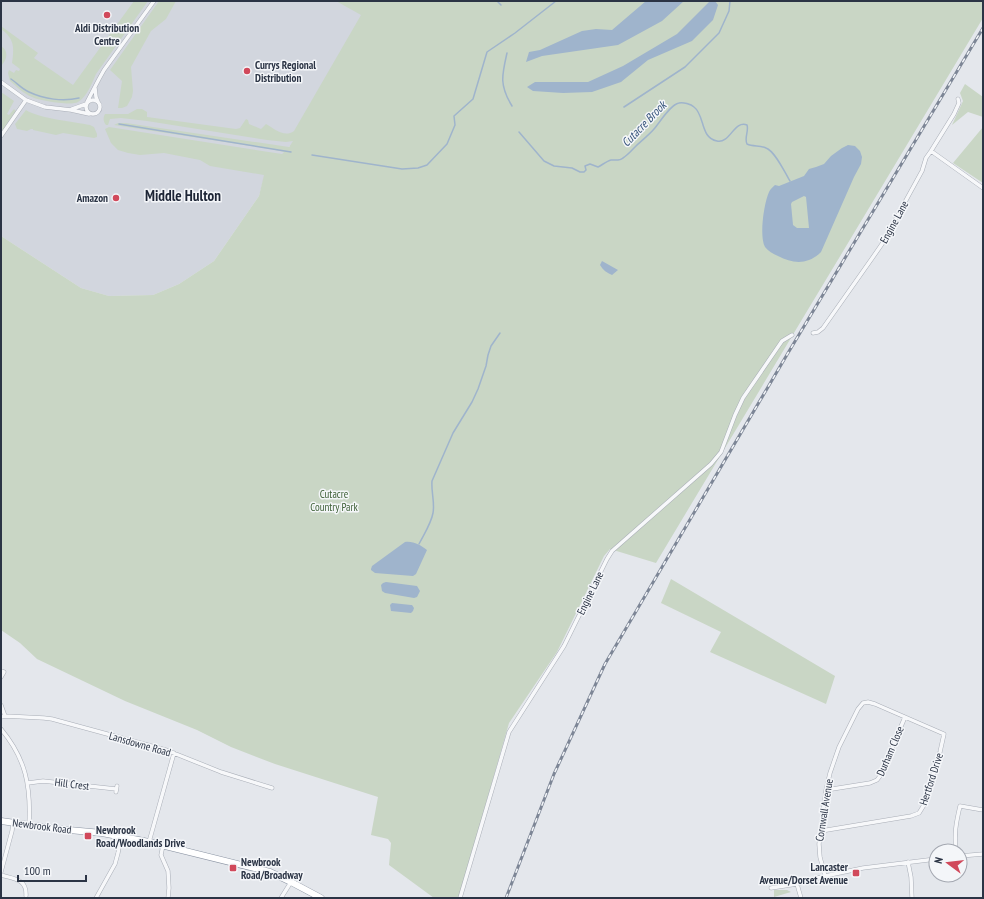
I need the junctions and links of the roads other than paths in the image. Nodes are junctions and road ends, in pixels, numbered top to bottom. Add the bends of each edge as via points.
1 (154, 1) edge
2 (1, 82) edge
3 (95, 87) junction
4 (958, 99) dead end
5 (26, 100) junction
6 (98, 102) junction
7 (86, 103) junction
8 (71, 110) junction
9 (88, 114) junction
10 (1, 136) edge
11 (931, 152) junction
12 (983, 188) edge
13 (813, 333) dead end
14 (792, 335) dead end
15 (1, 671) edge
16 (1, 677) edge
17 (862, 703) joint
18 (1, 705) edge
19 (3, 717) edge
20 (905, 717) junction
21 (1, 729) edge
22 (174, 753) junction
23 (28, 783) junction
24 (272, 788) dead end
25 (116, 789) dead end
26 (826, 790) junction
27 (983, 810) edge
28 (1, 821) edge
29 (13, 823) junction
30 (29, 825) junction
31 (821, 831) junction
32 (121, 836) junction
33 (149, 842) junction
34 (955, 843) edge
35 (163, 845) junction
36 (983, 854) edge
37 (968, 855) edge
38 (928, 860) edge
39 (908, 862) junction
40 (1, 874) edge
41 (825, 876) junction
42 (291, 882) junction
43 (797, 884) junction
44 (771, 888) dead end
45 (26, 896) dead end
46 (96, 898) edge
47 (168, 898) edge
48 (281, 898) edge
49 (321, 898) edge
50 (460, 898) edge
51 (801, 898) edge
52 (912, 898) edge

1 - 3 street via 104,70
2 - 5 street
3 - 6 street
3 - 7 street
4 - 11 street, Engine Lane via 954,114
5 - 8 street via 45,107
5 - 10 street
6 - 7 street via 91,100
6 - 9 street via 98,113
7 - 8 street
7 - 9 street
8 - 9 street
11 - 12 street
11 - 13 street, Engine Lane via 882,244 823,328
14 - 50 street, Engine Lane via 782,341 743,398 721,452 711,464 612,551 607,559 564,646 509,732
15 - 16 street via 4,672
17 - 20 street, Hertford Drive via 868,702
17 - 26 street, Cornwall Avenue via 839,747
18 - 19 street
19 - 22 street, Lansdowne Road via 52,719
20 - 26 street, Durham Close via 877,780
20 - 31 street, Hertford Drive via 944,734 920,813
21 - 23 street via 20,759
22 - 24 street, Lansdowne Road via 221,772
22 - 33 street
23 - 25 street, Hill Crest via 43,781
23 - 30 street
26 - 31 street, Cornwall Avenue
27 - 34 street via 960,806
28 - 29 highway, Newbrook Road
29 - 30 highway, Newbrook Road
29 - 40 street
30 - 32 highway, Newbrook Road
31 - 41 street, Cornwall Avenue via 820,857
32 - 33 highway, Newbrook Road
32 - 46 street via 115,864
33 - 35 highway, Newbrook Road
35 - 42 highway, Newbrook Road via 270,872
35 - 47 street via 161,855 168,871
36 - 37 street
38 - 39 street
39 - 41 street
39 - 52 street
40 - 45 street via 21,882 26,887
41 - 43 street
42 - 48 street
42 - 49 highway, Newbrook Road
43 - 44 street
43 - 51 street

